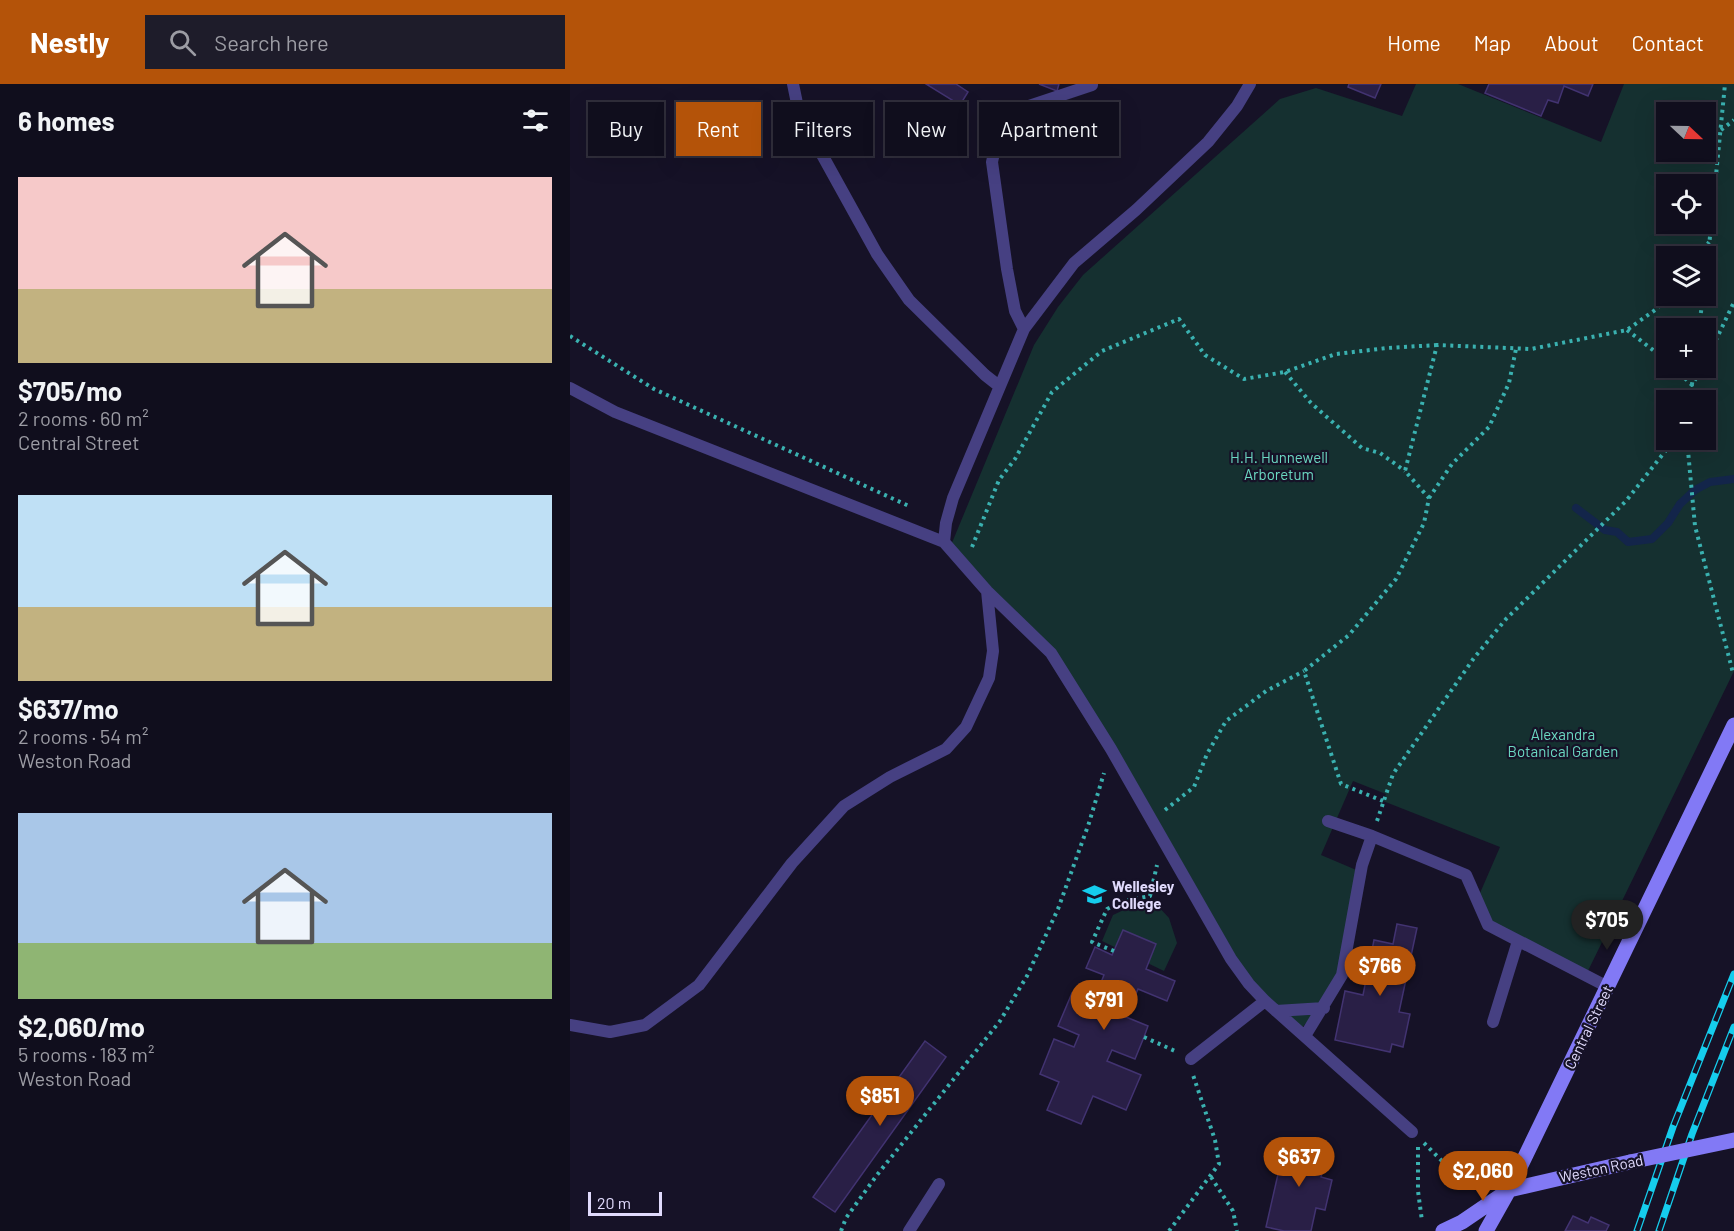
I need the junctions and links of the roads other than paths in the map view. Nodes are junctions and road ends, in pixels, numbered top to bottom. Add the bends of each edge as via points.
1 (793, 84) edge
2 (1250, 84) edge
3 (1092, 85) edge
4 (1024, 329) junction
5 (999, 386) junction
6 (570, 388) edge
7 (944, 542) junction
8 (987, 591) junction
9 (1734, 725) edge
10 (1328, 821) dead end
11 (1372, 836) junction
12 (1518, 941) junction
13 (1608, 987) junction
14 (1264, 1001) junction
15 (1324, 1008) junction
16 (1276, 1011) junction
17 (1493, 1022) dead end
18 (570, 1025) edge
19 (1305, 1036) junction
20 (1191, 1059) road end
21 (1412, 1132) dead end
22 (1734, 1140) edge
23 (939, 1184) dead end
24 (1509, 1190) junction
25 (909, 1231) edge
26 (1443, 1231) edge
27 (1486, 1231) edge

1 - 5 lane via 799,113 877,254 909,300
2 - 4 lane via 1208,142 1074,263
3 - 4 lane via 1020,109 999,132 993,162 1009,279 1015,311
4 - 5 lane
5 - 7 lane via 953,498
6 - 7 lane via 615,412
7 - 8 lane
8 - 14 lane via 1051,653 1111,749 1231,959
8 - 18 lane via 993,651 989,678 966,727 946,749 844,806 792,863 699,985 663,1012 645,1025 610,1032
9 - 13 main road, Central Street
10 - 11 lane
11 - 12 lane via 1466,875 1488,925
11 - 15 lane via 1362,865 1342,975
12 - 13 lane
12 - 17 lane
13 - 24 main road, Central Street
14 - 16 lane
14 - 20 lane
15 - 16 lane
15 - 19 lane
16 - 19 lane
19 - 21 lane
22 - 24 main road, Weston Road, bridge
23 - 25 lane
24 - 26 main road, Weston Road
24 - 27 main road, Central Street

